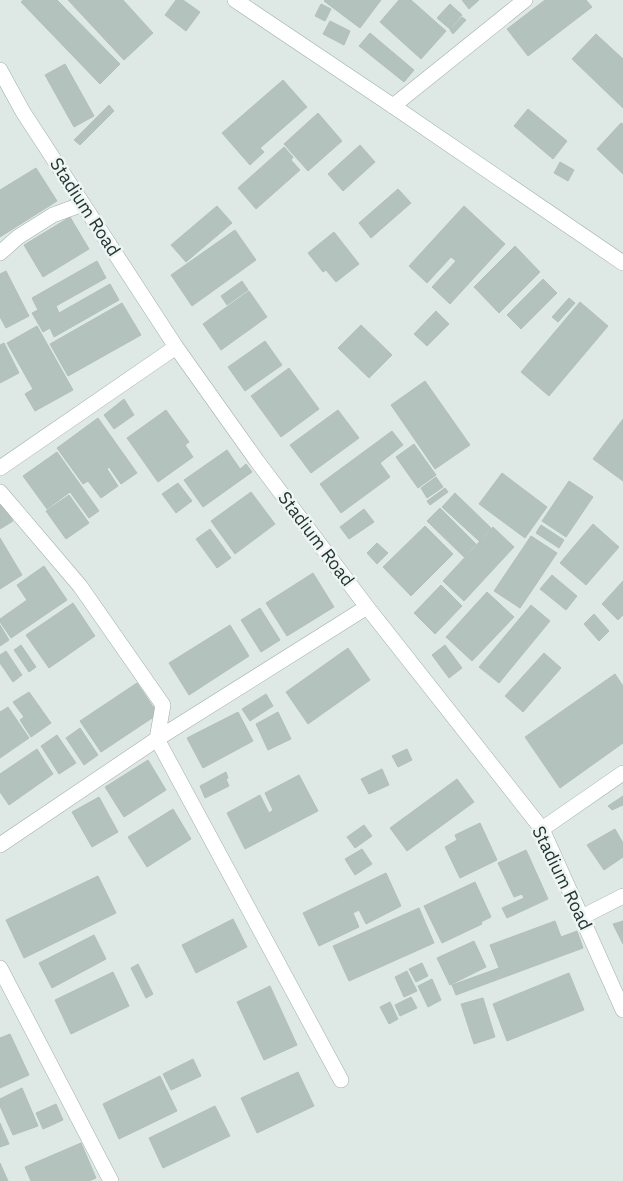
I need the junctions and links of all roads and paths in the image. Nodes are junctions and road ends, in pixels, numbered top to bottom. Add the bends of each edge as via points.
1 (235, 0) edge
2 (525, 0) edge
3 (0, 70) edge
4 (394, 106) junction
5 (83, 204) junction
6 (0, 253) edge
7 (623, 263) edge
8 (176, 347) junction
9 (0, 468) edge
10 (0, 492) edge
11 (367, 607) junction
12 (157, 739) junction
13 (623, 773) edge
14 (542, 829) junction
15 (0, 845) edge
16 (623, 896) edge
17 (582, 917) junction
18 (0, 968) edge
19 (623, 1010) edge
20 (342, 1080) dead end
21 (111, 1181) edge

1 - 4 street
2 - 4 street
3 - 5 street, Stadium Road via 23,112
4 - 7 street
5 - 6 street via 53,216 18,237
5 - 8 street, Stadium Road
8 - 9 street
8 - 11 street, Stadium Road
10 - 12 street via 80,586 163,705
11 - 12 street
11 - 14 street, Stadium Road
12 - 15 street
12 - 20 street
13 - 14 street
14 - 17 street, Stadium Road
16 - 17 street
17 - 19 street, Stadium Road
18 - 21 street

